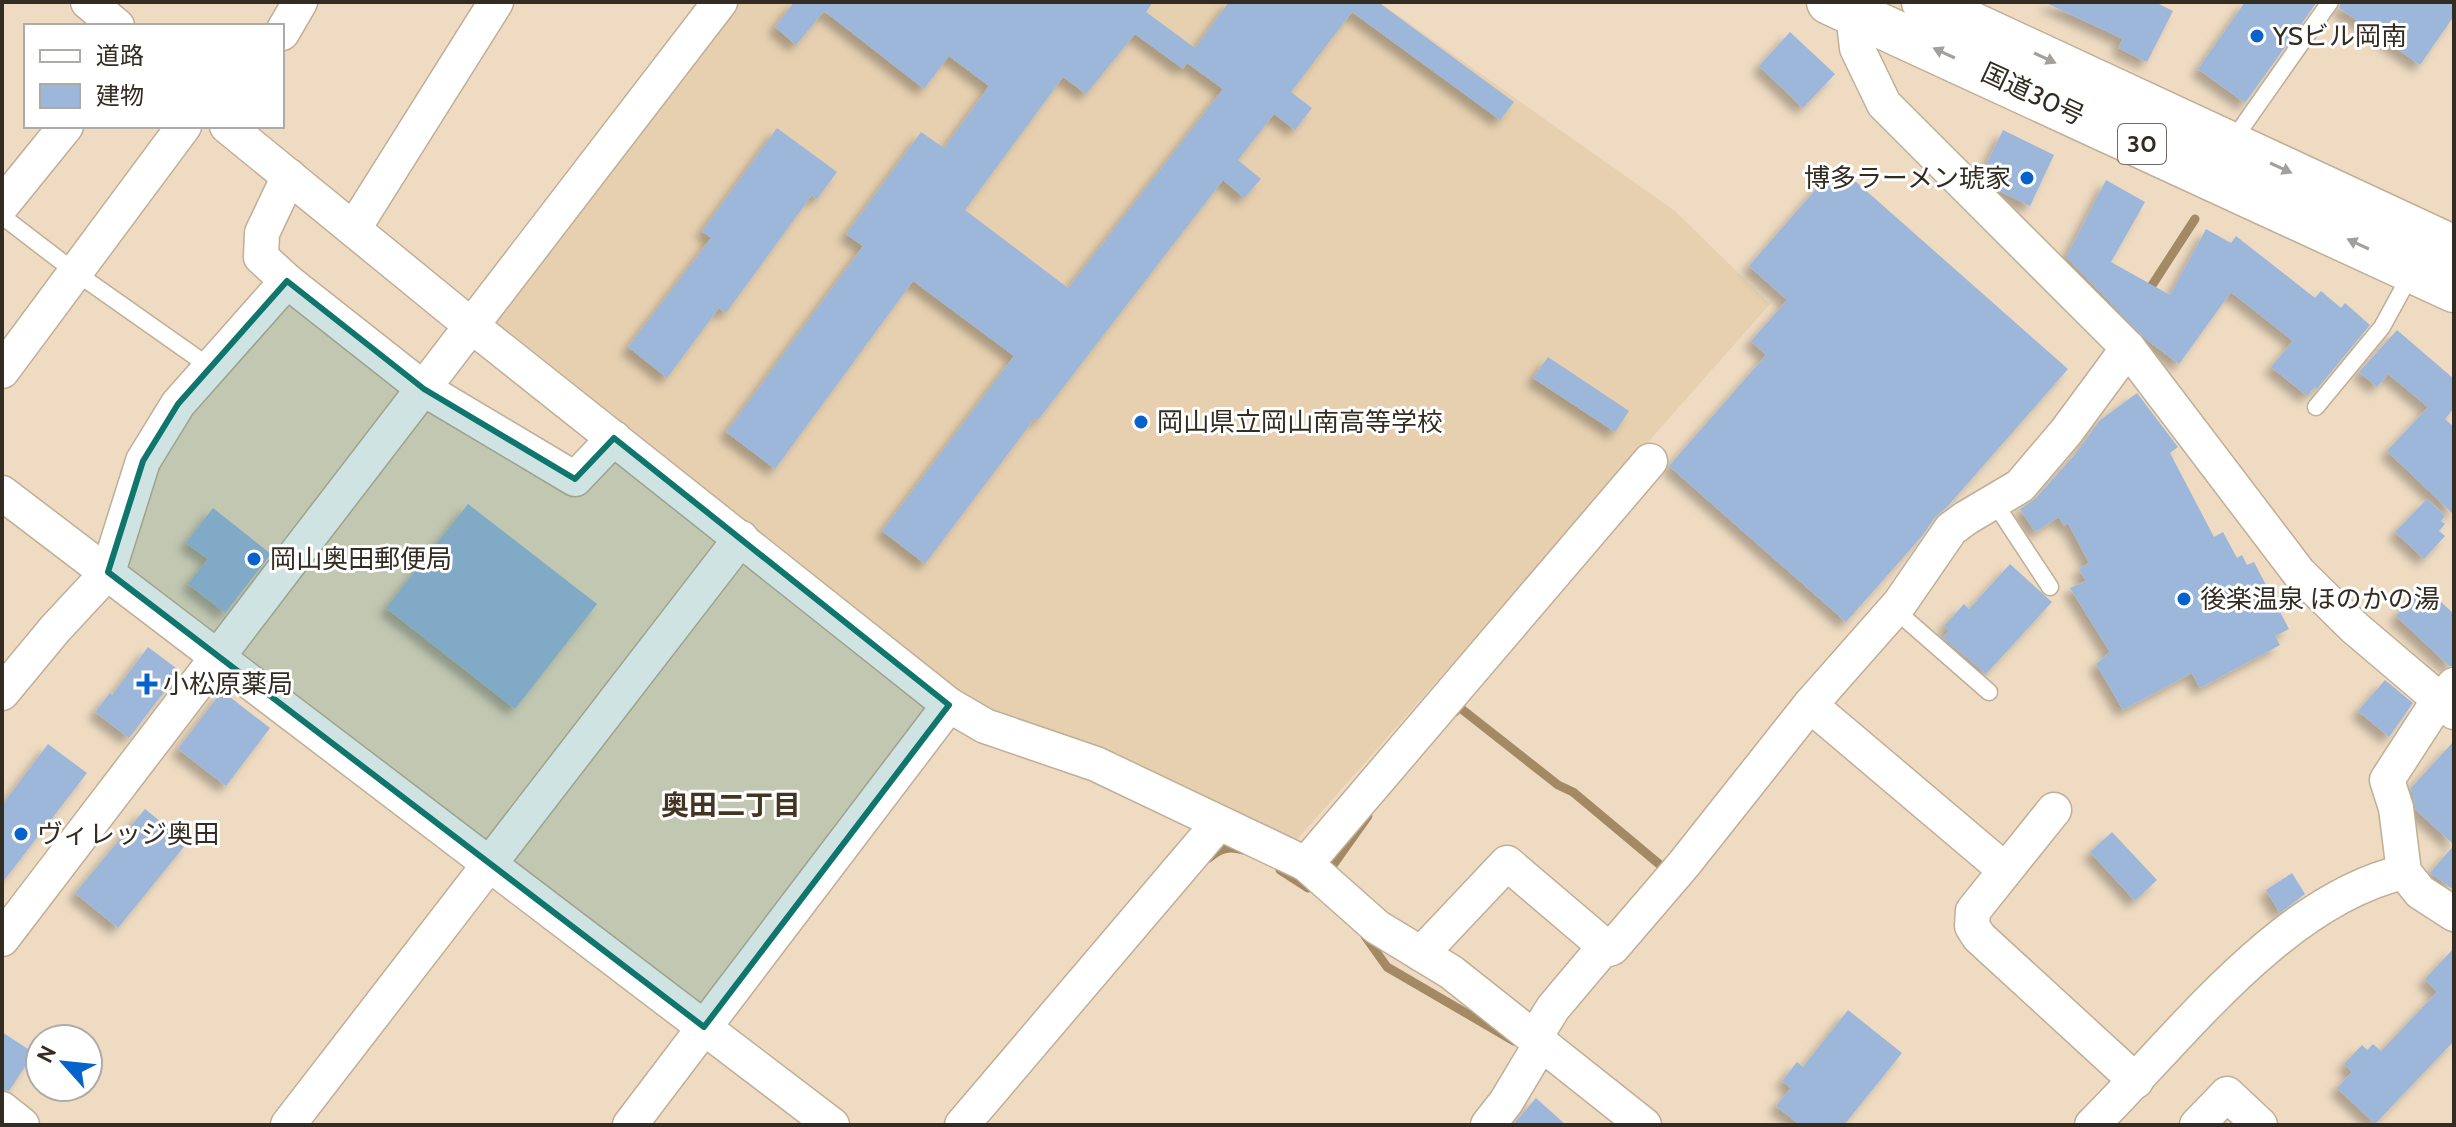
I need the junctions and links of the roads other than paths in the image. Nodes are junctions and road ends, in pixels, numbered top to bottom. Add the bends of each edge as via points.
1 (88, 2) edge
2 (300, 2) edge
3 (496, 2) edge
4 (720, 2) edge
5 (1924, 2) edge
6 (2330, 2) edge
7 (1846, 6) edge
8 (115, 24) edge
9 (284, 30) edge
10 (64, 128) edge
11 (183, 128) edge
12 (230, 128) edge
13 (2231, 144) junction
14 (289, 176) junction
15 (2, 205) edge
16 (2, 216) edge
17 (354, 228) junction
18 (2413, 270) junction
19 (75, 272) junction
20 (2454, 278) edge
21 (287, 281) junction
22 (473, 327) junction
23 (2121, 341) junction
24 (210, 367) junction
25 (2, 371) edge
26 (424, 389) junction
27 (2316, 407) dead end
28 (614, 438) junction
29 (1650, 461) dead end
30 (2, 493) edge
31 (1994, 502) junction
32 (741, 538) junction
33 (108, 572) junction
34 (2050, 587) dead end
35 (1894, 609) junction
36 (217, 654) junction
37 (1989, 692) dead end
38 (2, 693) edge
39 (2450, 699) edge
40 (949, 705) junction
41 (1810, 705) junction
42 (2054, 810) dead end
43 (1218, 824) junction
44 (489, 864) junction
45 (1306, 864) junction
46 (2005, 870) junction
47 (2404, 872) junction
48 (2454, 914) edge
49 (2, 939) edge
50 (1608, 949) junction
51 (1421, 954) junction
52 (704, 1027) junction
53 (1538, 1039) junction
54 (2136, 1081) junction
55 (2, 1109) edge
56 (22, 1125) edge
57 (288, 1125) edge
58 (630, 1125) edge
59 (832, 1125) edge
60 (962, 1125) edge
61 (1488, 1125) edge
62 (1644, 1125) edge
63 (2092, 1125) edge
64 (2197, 1125) edge
65 (2260, 1125) edge

1 - 8 street
2 - 9 street
3 - 17 street
4 - 22 street
5 -> 13 highway, 国道30号 / 30
6 - 13 lane
18 -> 7 highway, 国道30号 / 30
7 - 23 street via 1857,48 1884,104
10 - 15 street
11 - 19 street
12 - 14 street
13 -> 20 highway, 国道30号 / 30
14 - 17 street
14 - 21 street via 262,233 261,257
16 - 19 lane
17 - 22 street
18 - 20 highway, 国道30号 / 30
18 - 27 lane via 2382,327
19 - 24 lane
19 - 25 street
21 - 24 street
21 - 26 street
22 - 26 street
22 - 28 street
23 - 31 street via 2042,462 2020,486
23 - 39 street via 2299,573 2355,628
24 - 33 street via 178,404 143,461
26 - 28 street via 575,479
26 - 36 street
28 - 32 street
29 - 45 street
30 - 33 street
31 - 34 lane
31 - 35 street via 1951,529
32 - 40 street
32 - 44 street
33 - 36 street
33 - 38 street
35 - 37 lane
35 - 41 street
36 - 44 street
36 - 49 street
39 - 47 street via 2387,780
40 - 43 street via 985,726 1096,764
40 - 52 street
41 - 46 street
41 - 50 street via 1684,864
42 - 46 street
43 - 45 street
43 - 60 street
44 - 52 street
44 - 57 street
45 - 51 street via 1377,927
46 - 54 street via 1973,911 1972,926
47 - 48 street via 2420,892
47 - 54 street via 2338,895 2297,925 2194,1018
50 - 51 street via 1507,863
50 - 53 street via 1553,1008
51 - 53 street
52 - 58 street
52 - 59 street
53 - 61 street via 1506,1102
53 - 62 street
54 - 63 street
55 - 56 street
64 - 65 street via 2227,1094

